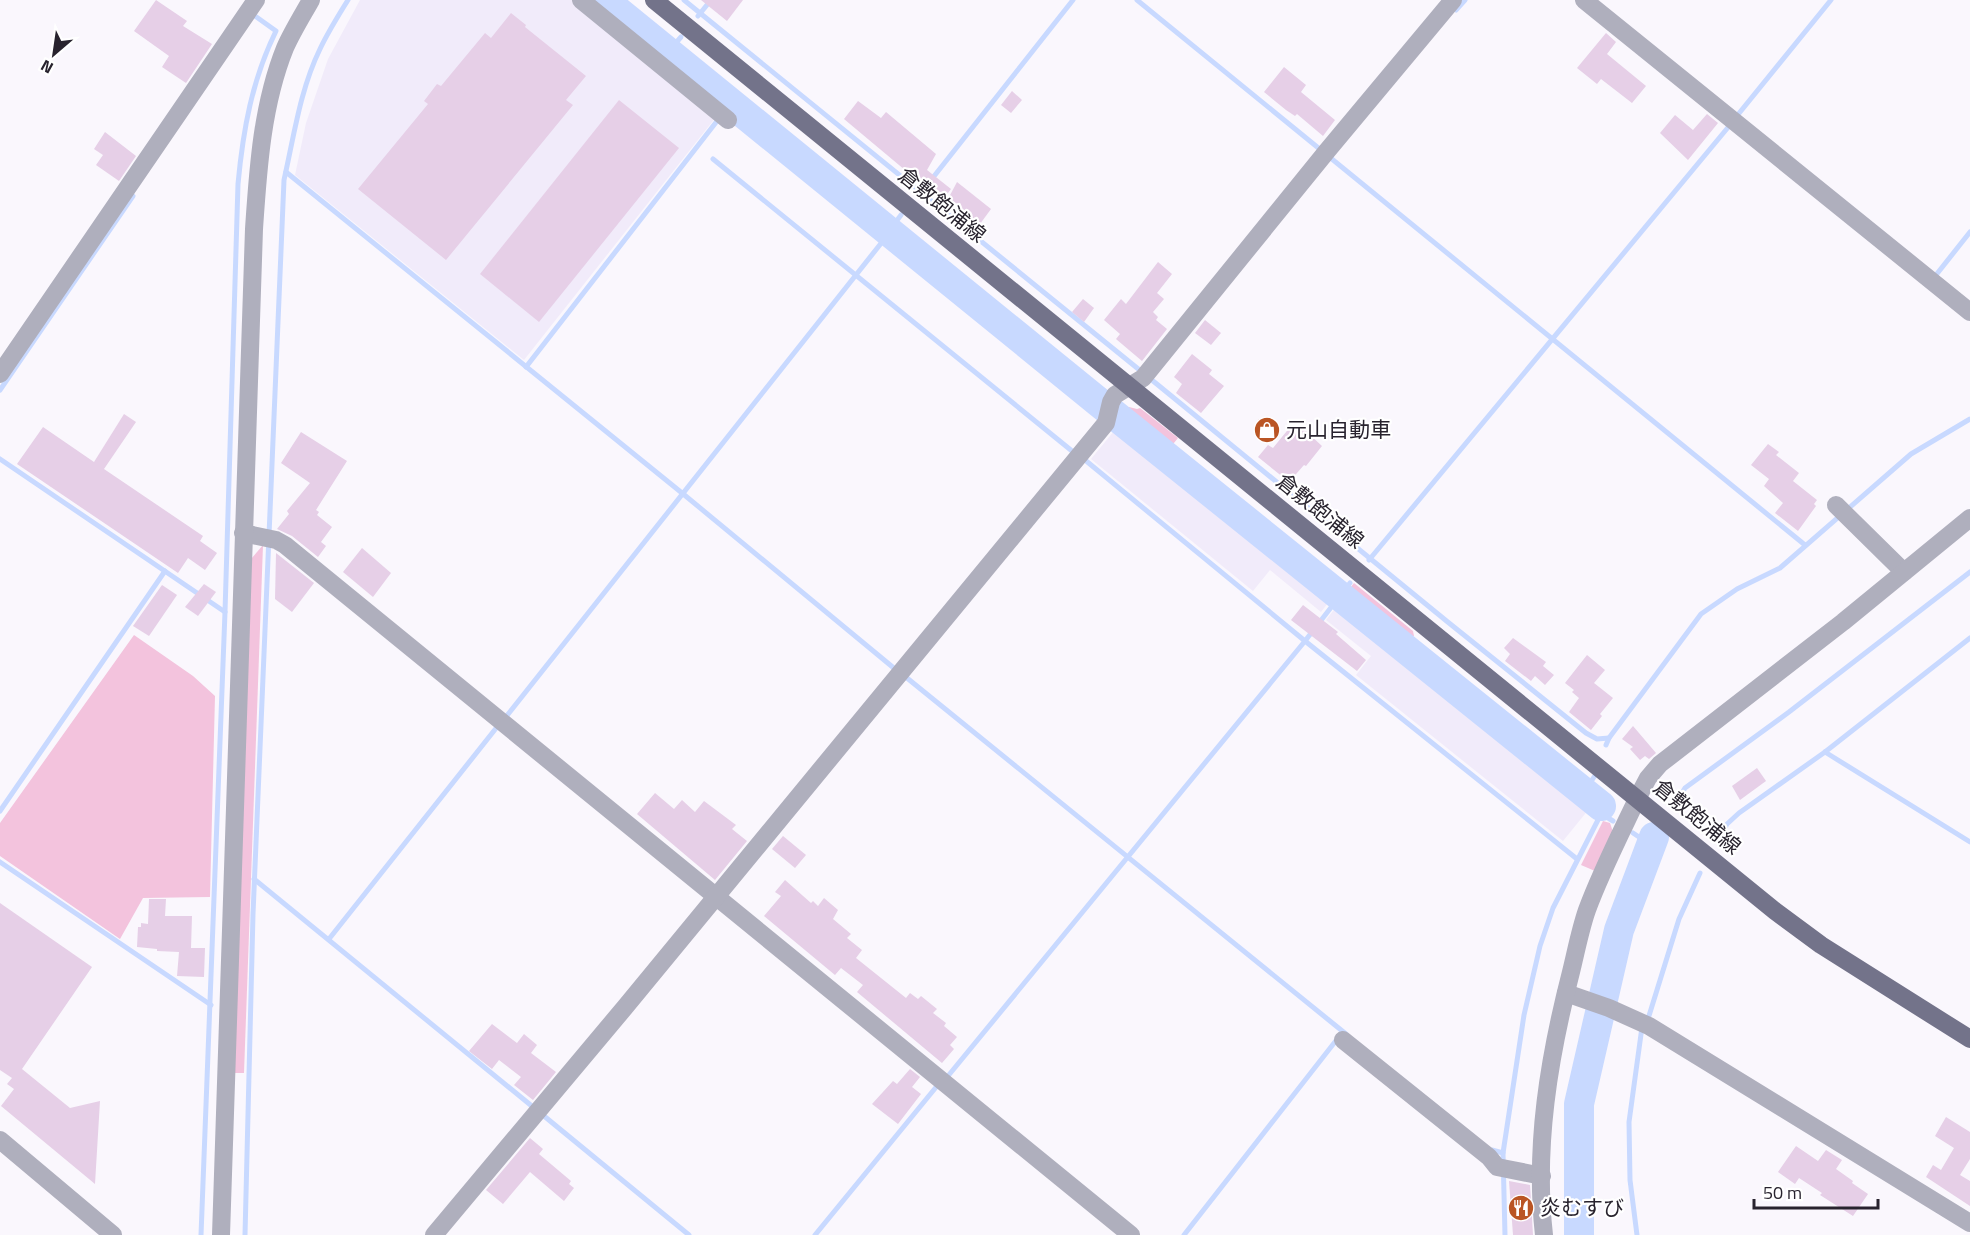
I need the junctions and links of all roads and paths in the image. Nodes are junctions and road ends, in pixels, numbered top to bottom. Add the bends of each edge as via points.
1 (256, 0) edge
2 (311, 0) edge
3 (581, 0) edge
4 (654, 0) edge
5 (1453, 0) edge
6 (1584, 0) edge
7 (724, 116) dead end
8 (1970, 312) edge
9 (0, 374) edge
10 (1141, 378) junction
11 (1841, 509) dead end
12 (1970, 518) edge
13 (243, 533) junction
14 (1904, 572) junction
15 (1638, 797) junction
16 (715, 897) junction
17 (1566, 993) junction
18 (1970, 1039) edge
19 (1343, 1040) dead end
20 (0, 1140) edge
21 (1542, 1176) junction
22 (1970, 1223) edge
23 (113, 1235) edge
24 (221, 1235) edge
25 (434, 1235) edge
26 (1131, 1235) edge
27 (1544, 1235) edge

1 - 9 street
2 - 13 street via 278,68 262,145 254,230
3 - 7 street
4 - 10 main road, 倉敷飽浦線
5 - 10 street
6 - 8 street
10 - 15 main road, 倉敷飽浦線
10 - 16 street via 1115,395 1106,423
11 - 14 street
12 - 14 street
13 - 16 street via 285,545
13 - 24 street
14 - 15 street via 1660,764
15 - 17 street via 1586,912
15 - 18 main road, 倉敷飽浦線 via 1821,945
16 - 25 street
16 - 26 street
17 - 21 street via 1548,1081
17 - 22 street via 1649,1026
19 - 21 street via 1503,1168
20 - 23 street
21 - 27 street

